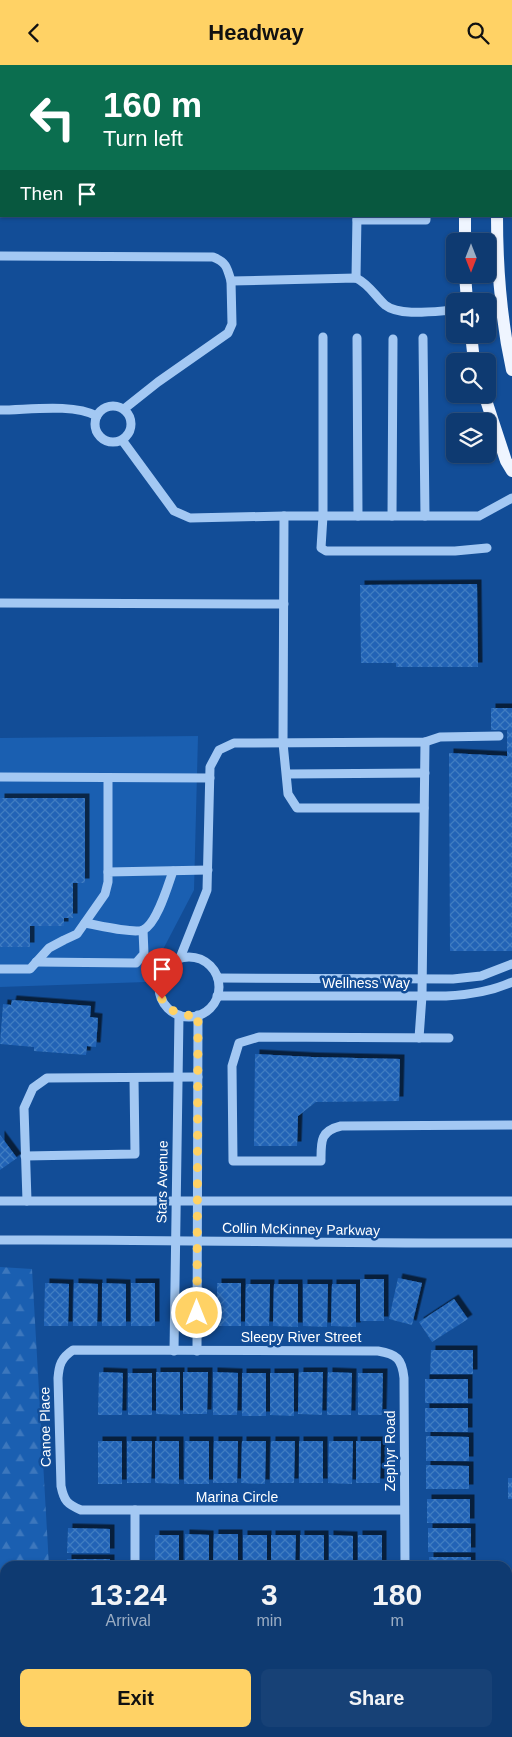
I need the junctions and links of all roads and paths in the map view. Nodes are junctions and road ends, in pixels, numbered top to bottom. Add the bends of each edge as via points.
1 (426, 217) edge
2 (464, 217) edge
3 (497, 217) edge
4 (356, 218) edge
5 (392, 218) edge
6 (465, 233) edge
7 (0, 256) edge
8 (356, 278) junction
9 (231, 281) junction
10 (446, 310) edge
11 (507, 311) edge
12 (323, 337) dead end
13 (356, 338) dead end
14 (423, 338) dead end
15 (393, 339) dead end
16 (512, 370) edge
17 (487, 403) edge
18 (124, 409) junction
19 (0, 410) edge
20 (97, 416) junction
21 (122, 440) junction
22 (512, 471) edge
23 (512, 498) edge
24 (284, 516) junction
25 (323, 516) junction
26 (358, 516) junction
27 (392, 516) junction
28 (425, 516) junction
29 (486, 548) dead end
30 (0, 603) edge
31 (284, 604) junction
32 (499, 736) dead end
33 (425, 742) junction
34 (283, 743) junction
35 (425, 773) junction
36 (287, 774) junction
37 (0, 777) edge
38 (108, 778) junction
39 (210, 778) junction
40 (424, 808) junction
41 (174, 871) junction
42 (208, 871) junction
43 (108, 872) junction
44 (85, 923) junction
45 (143, 930) junction
46 (180, 958) junction
47 (36, 962) junction
48 (512, 964) edge
49 (0, 969) edge
50 (218, 978) junction
51 (422, 979) junction
52 (512, 982) edge
53 (217, 996) junction
54 (422, 997) junction
55 (178, 1015) junction
56 (198, 1015) junction
57 (419, 1038) junction
58 (448, 1038) dead end
59 (178, 1077) junction
60 (198, 1077) junction
61 (134, 1078) junction
62 (512, 1125) edge
63 (25, 1156) junction
64 (176, 1200) junction
65 (197, 1200) junction
66 (0, 1201) edge
67 (27, 1201) junction
68 (512, 1201) edge
69 (0, 1240) edge
70 (175, 1240) junction
71 (197, 1241) junction
72 (512, 1243) edge
73 (73, 1350) joint
74 (174, 1351) junction
75 (197, 1351) junction
76 (378, 1351) joint
77 (70, 1505) joint
78 (134, 1510) junction
79 (404, 1510) junction
80 (135, 1561) edge
81 (404, 1561) edge

1 - 5 street via 426,220
2 - 6 main road
3 - 11 main road via 497,256
4 - 5 street
4 - 8 street
7 - 9 street via 212,257 228,268
8 - 9 street
8 - 10 street via 386,306 396,310
9 - 18 street via 232,324 228,333
11 - 16 main road via 505,340
12 - 25 street
13 - 26 street
14 - 28 street
15 - 27 street
17 - 22 main road
18 - 20 street via 109,406
18 - 21 street via 131,425
19 - 20 street via 70,409 88,411
20 - 21 street via 95,427 100,437 110,442
21 - 24 street via 174,511 184,517
23 - 28 street via 479,516
24 - 25 street
24 - 31 street
25 - 26 street
25 - 29 street via 321,549 326,551
26 - 27 street
27 - 28 street
30 - 31 street
31 - 34 street
32 - 33 street via 440,737
33 - 34 street
33 - 35 street
34 - 36 street
34 - 39 street via 234,743 219,750 210,767
35 - 36 street
35 - 40 street
36 - 40 street via 288,795 297,808
37 - 38 street
38 - 39 street
38 - 43 street
39 - 42 street
40 - 51 street
41 - 42 street
41 - 43 street
41 - 45 street via 153,921
42 - 46 street via 207,890
43 - 44 street via 105,894
44 - 45 street
44 - 47 street via 77,934 49,948
45 - 47 street via 144,954 136,963
46 - 50 street via 206,961
46 - 55 street via 163,971 159,989 166,1006
47 - 49 street via 30,969
48 - 51 street, Wellness Way via 482,976
50 - 51 street, Wellness Way
50 - 53 street
51 - 54 street
52 - 54 street, Wellness Way via 473,995
53 - 54 street, Wellness Way
53 - 56 street via 207,1011
54 - 57 street
55 - 56 street
55 - 59 street, Stars Avenue
56 - 60 street
57 - 58 street
57 - 62 street via 259,1037 239,1043 232,1066 233,1161 321,1161 321,1143 325,1134 341,1126
59 - 60 street
59 - 61 street
59 - 64 street, Stars Avenue
60 - 65 street
61 - 63 street via 47,1078 33,1088 24,1108
61 - 63 street via 135,1154
63 - 67 street
64 - 65 street, Collin McKinney Parkway
64 - 67 street, Collin McKinney Parkway
64 - 70 street, Stars Avenue
65 - 68 street, Collin McKinney Parkway
65 - 71 street
66 - 67 street, Collin McKinney Parkway
69 - 70 street, Collin McKinney Parkway
70 - 71 street, Collin McKinney Parkway
70 - 74 street, Stars Avenue
71 - 72 street, Collin McKinney Parkway
71 - 75 street
73 - 74 street, Sleepy River Street
73 - 77 street, Canoe Place via 59,1365 58,1379 61,1486 63,1498
74 - 75 street, Sleepy River Street
75 - 76 street, Sleepy River Street
76 - 79 street, Zephyr Road via 390,1353 403,1366
77 - 78 street, Marina Circle via 81,1510
78 - 79 street, Marina Circle
78 - 80 street
79 - 81 street, Zephyr Road

